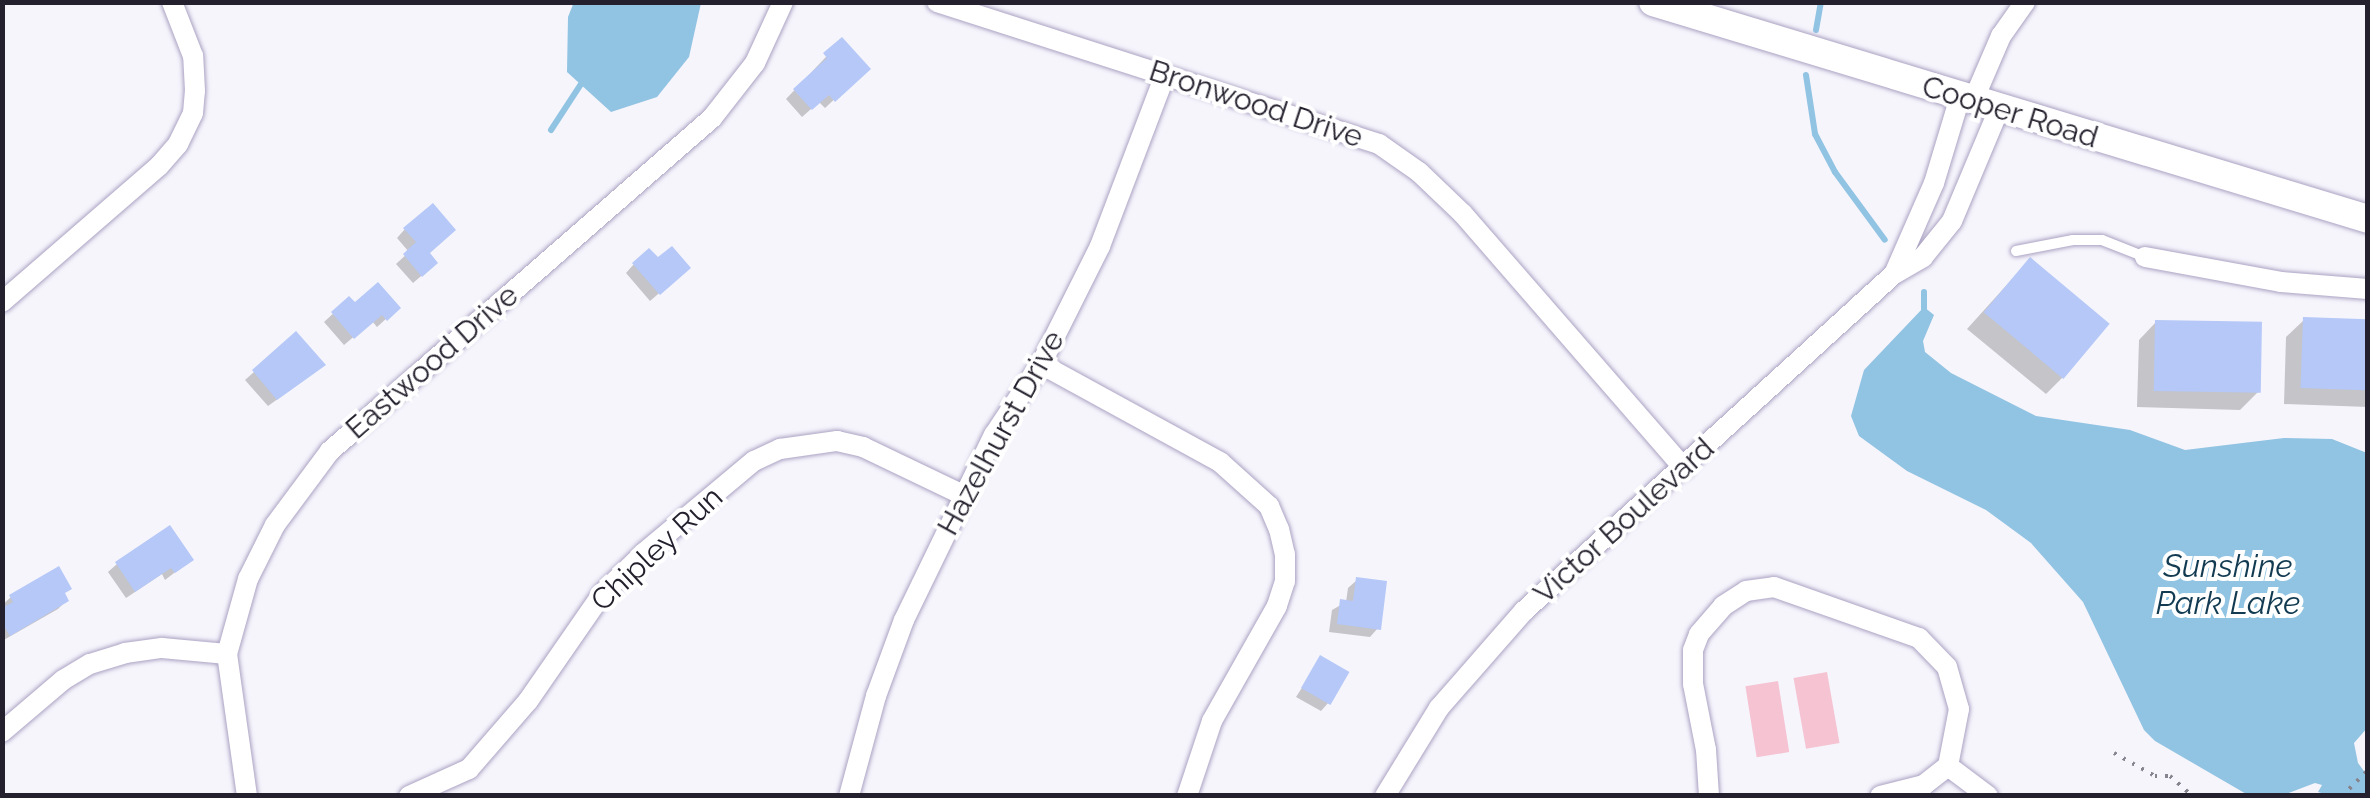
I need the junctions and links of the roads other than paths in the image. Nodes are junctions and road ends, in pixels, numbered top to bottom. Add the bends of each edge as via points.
1 (172, 2) edge
2 (783, 2) edge
3 (937, 2) edge
4 (2026, 2) edge
5 (1666, 4) edge
6 (1164, 75) junction
7 (1977, 102) junction
8 (2368, 219) edge
9 (2016, 251) dead end
10 (2145, 256) joint
11 (1894, 274) junction
12 (2368, 290) edge
13 (2, 302) edge
14 (1041, 364) junction
15 (1684, 468) junction
16 (964, 496) junction
17 (228, 654) junction
18 (2, 732) edge
19 (1948, 766) junction
20 (246, 796) edge
21 (409, 796) edge
22 (849, 796) edge
23 (1187, 796) edge
24 (1385, 796) edge
25 (1709, 796) edge
26 (1880, 796) edge
27 (1988, 796) edge

1 - 13 street via 193,56 195,91 178,144
2 - 17 street, Eastwood Drive via 756,64 712,118 330,451 275,525 248,579
3 - 6 street, Bronwood Drive
4 - 7 street via 2001,36
5 - 7 street, Cooper Road
6 - 14 street, Hazelhurst Drive via 1100,246
6 - 15 street, Bronwood Drive via 1379,144 1418,172 1463,214
7 - 8 street, Cooper Road
7 - 11 street, Victor Boulevard
7 - 11 street, Victor Boulevard via 1952,221 1924,257
9 - 10 lane via 2102,240
10 - 12 street via 2281,282
11 - 15 street, Victor Boulevard
14 - 16 street, Hazelhurst Drive
14 - 23 street via 1220,462 1259,494 1279,529 1286,554 1278,606 1212,721
15 - 24 street, Victor Boulevard via 1524,611 1439,708
16 - 21 street, Chipley Run via 836,441 780,449 754,461 602,594 528,701 469,769
16 - 22 street, Hazelhurst Drive via 904,620
17 - 18 street via 162,648 90,664
17 - 20 street, Eastwood Drive
19 - 25 street via 1959,709 1953,680 1937,654 1919,638 1786,589 1765,588 1723,606 1693,650
19 - 26 street via 1924,785
19 - 27 street

